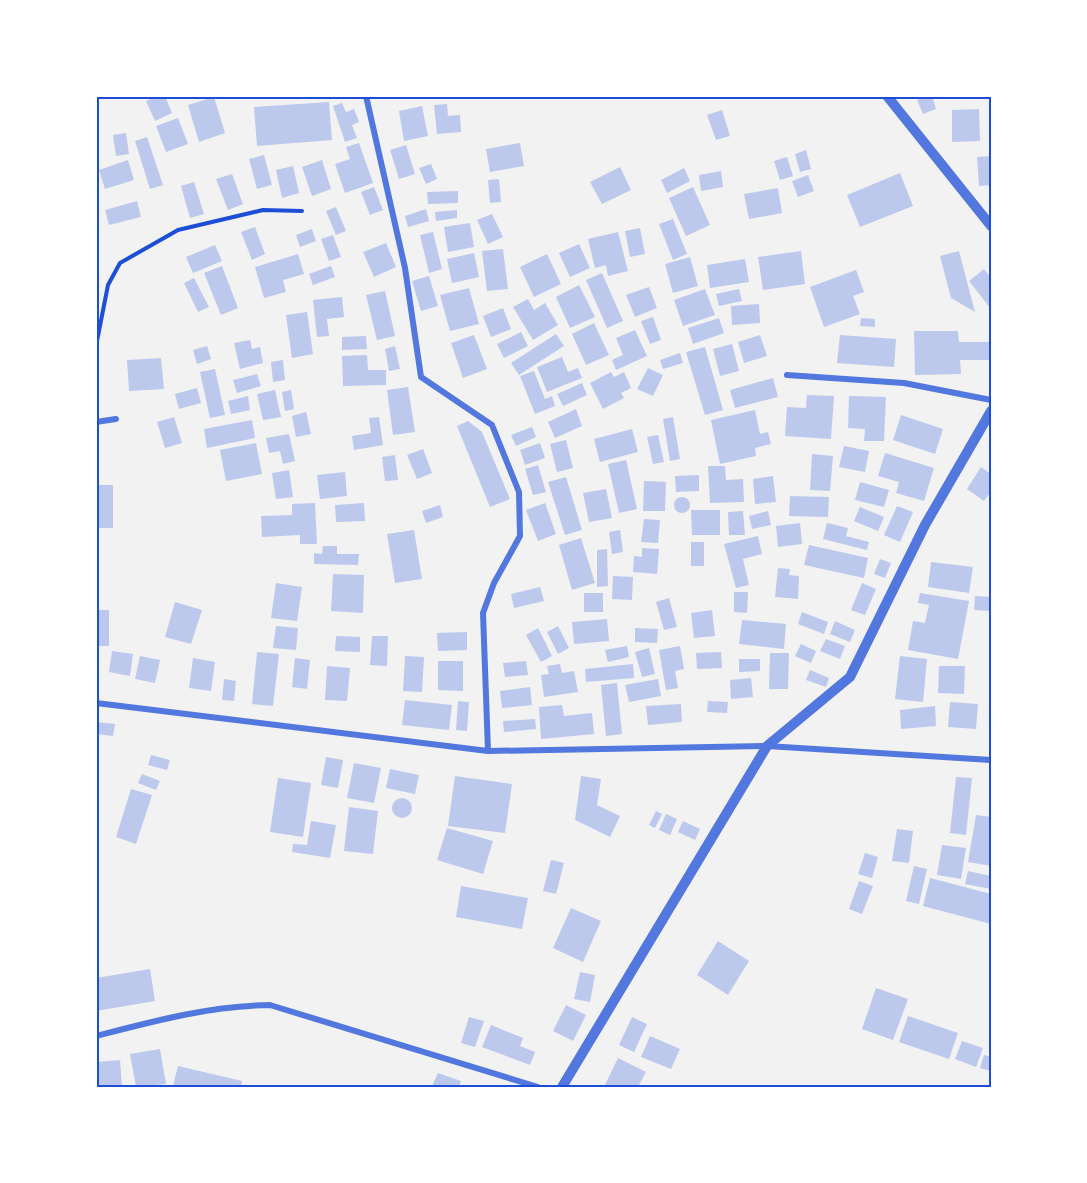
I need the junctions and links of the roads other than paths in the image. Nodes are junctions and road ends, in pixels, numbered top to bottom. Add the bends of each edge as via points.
1 (366, 96) edge
2 (886, 96) edge
3 (991, 226) edge
4 (787, 375) dead end
5 (991, 400) edge
6 (991, 411) edge
7 (116, 419) dead end
8 (96, 422) edge
9 (96, 703) edge
10 (767, 746) junction
11 (488, 751) junction
12 (991, 760) edge
13 (96, 1036) edge
14 (538, 1087) edge
15 (562, 1087) edge

1 - 11 street via 405,267 421,377 492,425 519,492 520,536 494,583 483,613
2 - 3 street
4 - 5 street via 904,383
6 - 10 street via 925,525 850,676
7 - 8 street
9 - 11 street
10 - 11 street
10 - 12 street
10 - 15 street
13 - 14 street via 218,1008 270,1005

